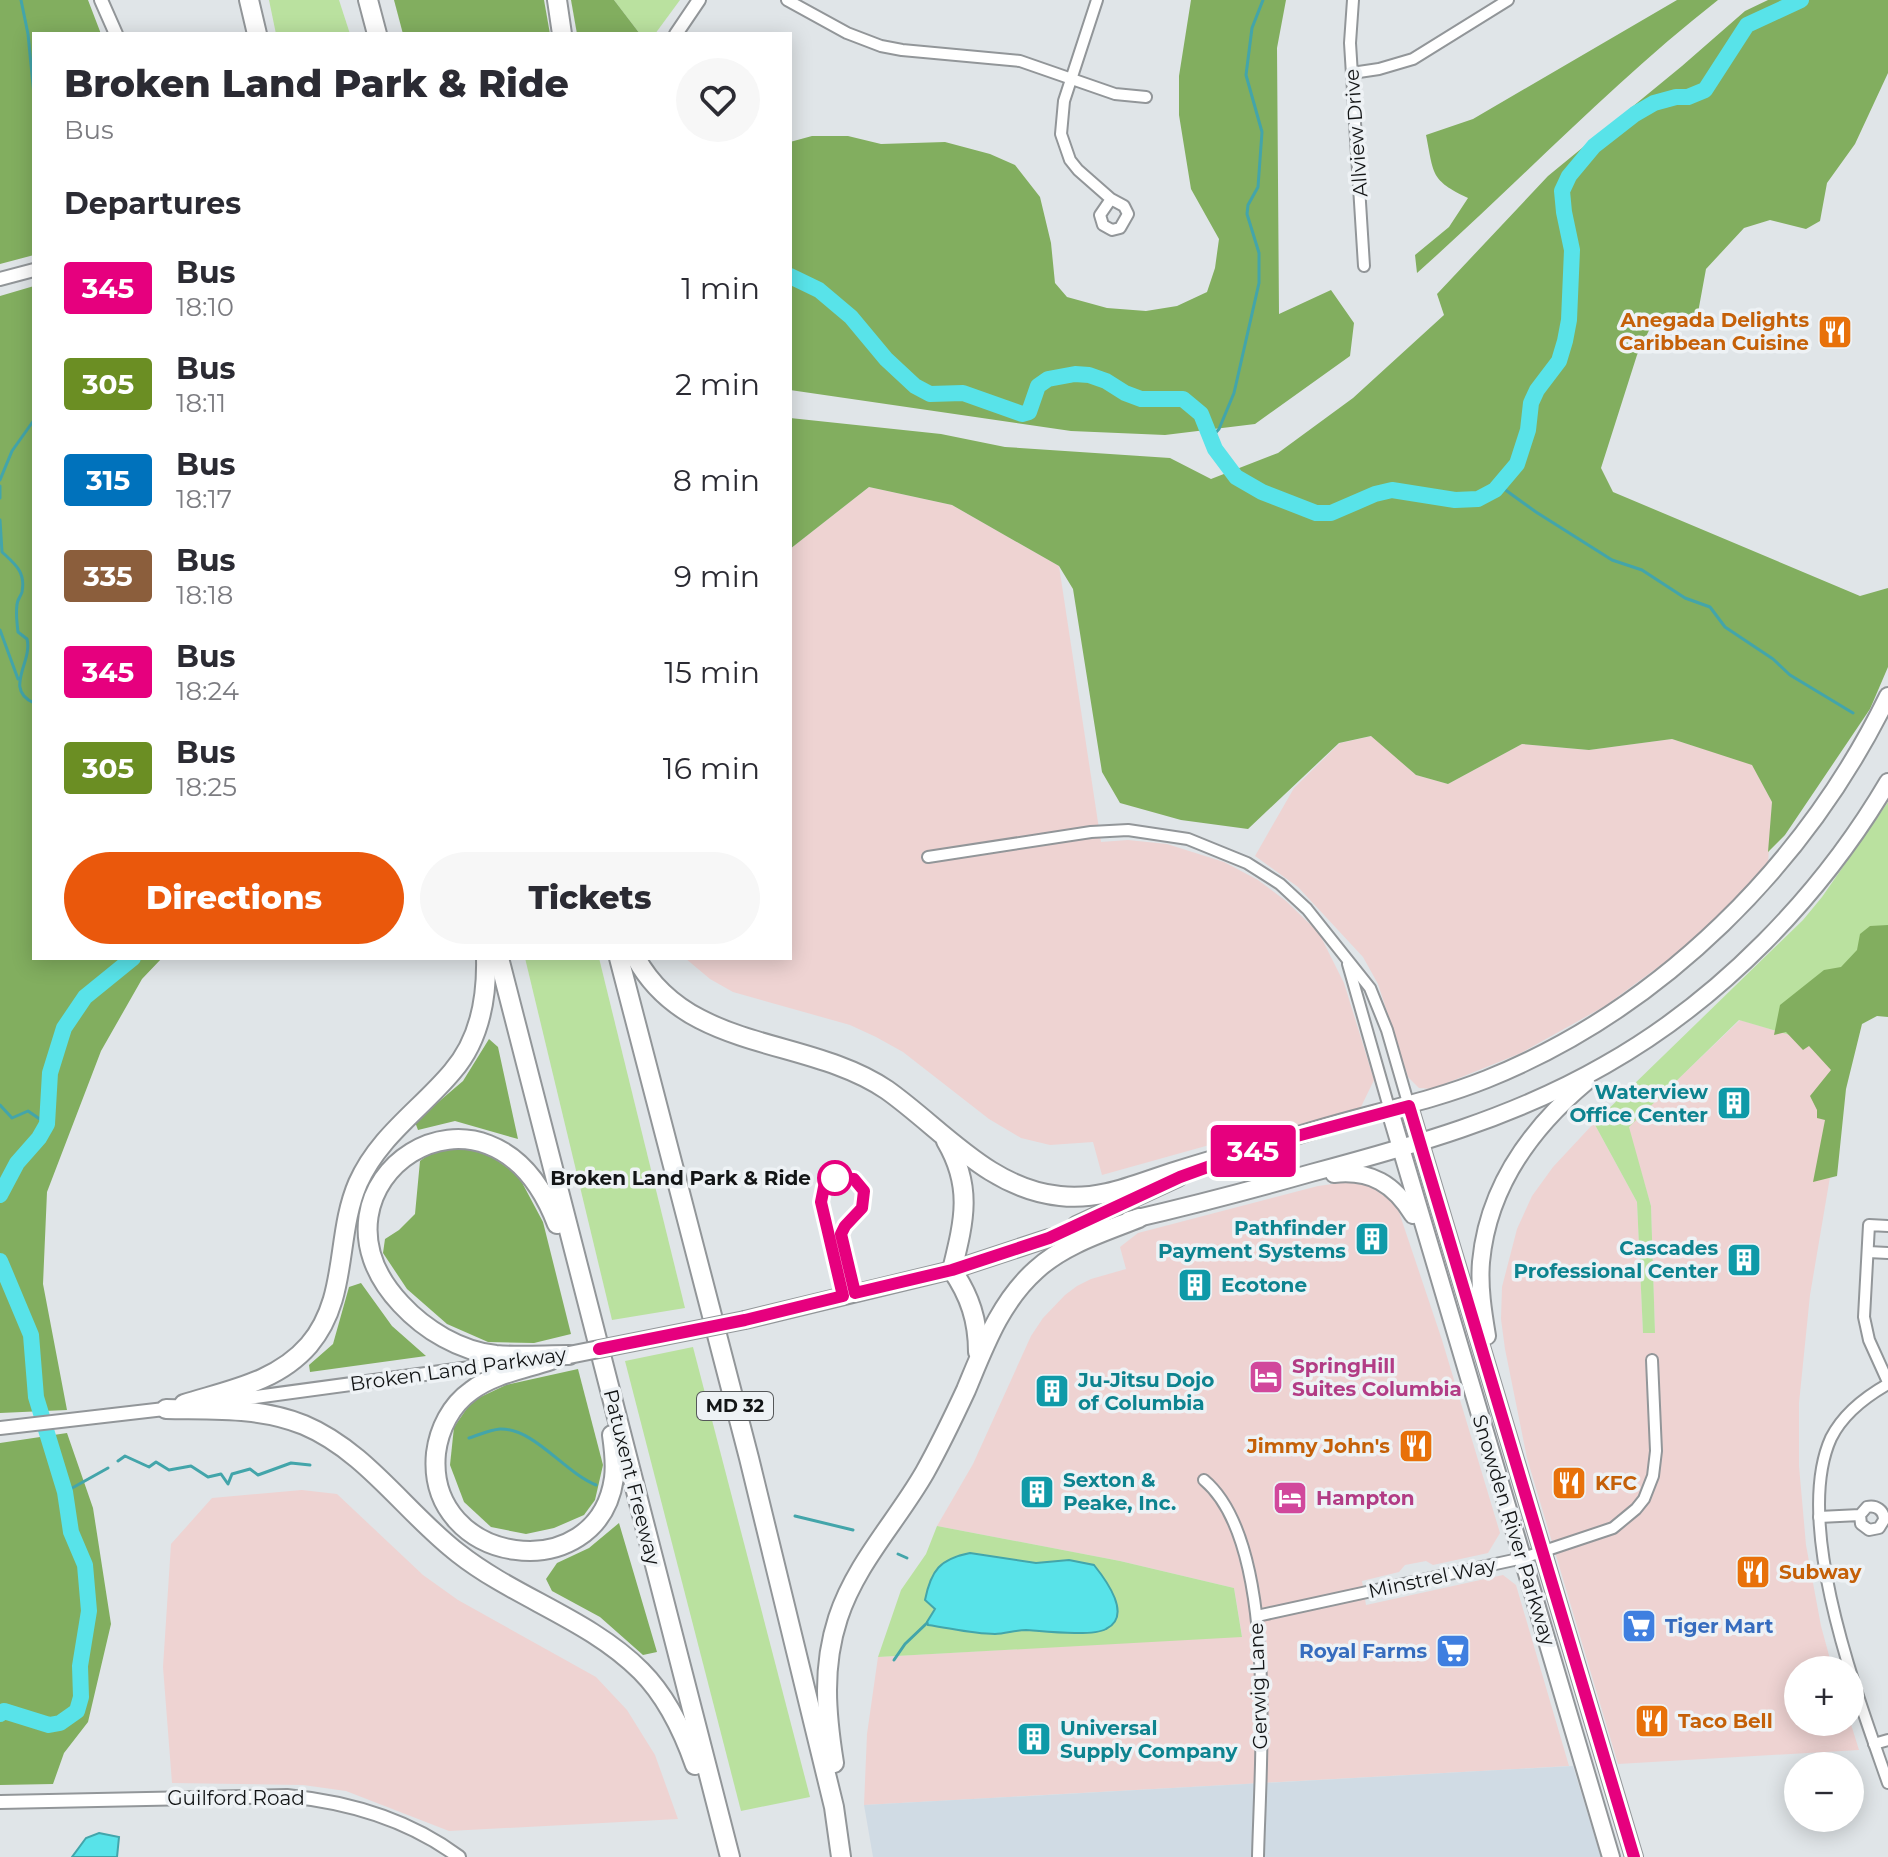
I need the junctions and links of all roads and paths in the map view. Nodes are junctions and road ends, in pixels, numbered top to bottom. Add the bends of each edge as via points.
1 (101, 0) edge
2 (249, 0) edge
3 (368, 0) edge
4 (380, 0) edge
5 (557, 0) edge
6 (699, 0) edge
7 (787, 0) edge
8 (1097, 0) edge
9 (1353, 0) edge
10 (1508, 0) edge
11 (115, 32) edge
12 (257, 32) edge
13 (376, 32) edge
14 (386, 32) edge
15 (562, 32) edge
16 (677, 32) edge
17 (1352, 73) junction
18 (1070, 79) junction
19 (1146, 97) dead end
20 (1111, 199) dead end
21 (1364, 266) dead end
22 (32, 271) edge
23 (0, 279) edge
24 (1888, 696) edge
25 (1888, 782) edge
26 (928, 857) dead end
27 (486, 960) edge
28 (500, 960) edge
29 (620, 960) edge
30 (638, 960) edge
31 (1348, 962) junction
32 (1605, 1065) junction
33 (1409, 1106) junction
34 (1390, 1111) junction
35 (942, 1135) junction
36 (1282, 1140) junction
37 (1422, 1144) junction
38 (1400, 1150) junction
39 (1293, 1178) junction
40 (1139, 1218) junction
41 (1888, 1226) edge
42 (1427, 1237) junction
43 (1049, 1238) junction
44 (1868, 1252) junction
45 (1888, 1253) edge
46 (952, 1270) junction
47 (588, 1305) junction
48 (569, 1355) junction
49 (978, 1359) junction
50 (1652, 1360) dead end
51 (603, 1365) junction
52 (1888, 1383) edge
53 (1494, 1389) junction
54 (166, 1409) junction
55 (0, 1428) edge
56 (1204, 1480) dead end
57 (1860, 1515) dead end
58 (1819, 1517) junction
59 (1543, 1552) junction
60 (1523, 1558) junction
61 (1257, 1616) junction
62 (1888, 1740) edge
63 (1874, 1744) junction
64 (1888, 1783) edge
65 (0, 1802) edge
66 (459, 1857) edge
67 (728, 1857) edge
68 (843, 1857) edge
69 (1258, 1857) edge
70 (1611, 1857) edge
71 (1634, 1857) edge

1 - 11 street
2 - 12 highway
3 - 13 highway
4 - 14 highway
5 - 15 highway
6 - 16 street
7 - 18 street via 881,46 1020,61
8 - 18 street
9 - 17 street, Allview Drive
10 - 17 street via 1413,59
17 - 21 street, Allview Drive
18 - 19 street via 1115,94
18 - 20 street via 1061,113 1064,145 1078,170
22 - 23 street
24 - 33 main road, Broken Land Parkway via 1804,833 1711,933 1646,988 1582,1030 1490,1077
25 - 32 main road, Broken Land Parkway via 1834,862 1762,943 1669,1023
26 - 31 street via 1113,829 1171,835 1229,854 1280,884
27 - 54 highway via 483,1006 467,1051 377,1149 358,1184 332,1306 309,1345 254,1383
28 - 47 highway, Patuxent Freeway
29 - 68 highway, MD 32 via 749,1458
30 - 35 highway via 666,995 702,1021 853,1071
31 - 33 street via 1378,1005
31 - 34 street
32 - 37 main road, Broken Land Parkway via 1503,1114
32 - 53 main road via 1530,1136 1496,1200 1481,1264
33 - 34 main road, Broken Land Parkway
33 - 37 main road, Snowden River Parkway
34 - 36 main road, Broken Land Parkway
34 - 38 main road, Snowden River Parkway
35 - 36 highway via 1016,1185 1082,1197 1116,1192
35 - 46 highway via 958,1163 965,1196
36 - 43 main road, Broken Land Parkway via 1180,1177
37 - 38 main road, Broken Land Parkway
37 - 53 main road, Snowden River Parkway
38 - 39 main road, Broken Land Parkway
38 - 42 main road, Snowden River Parkway
39 - 40 main road, Broken Land Parkway
39 - 42 main road via 1356,1173 1379,1179 1405,1202
40 - 43 main road, Broken Land Parkway
40 - 49 highway via 1071,1246 1037,1268 1006,1304
41 - 44 street via 1869,1225
42 - 60 main road, Snowden River Parkway
43 - 46 main road, Broken Land Parkway
44 - 45 street
44 - 52 street via 1864,1317
46 - 48 main road, Broken Land Parkway, bridge
46 - 49 highway via 975,1317
47 - 48 highway via 550,1205 523,1165 497,1148 468,1140 428,1144 397,1163 377,1189 368,1219 369,1249 384,1283 409,1313 443,1337 479,1352
47 - 51 highway, Patuxent Freeway
48 - 51 highway via 489,1380 451,1411 444,1425 436,1458 442,1494 470,1533 497,1547 530,1552 560,1546 585,1531 603,1509 615,1467
48 - 54 street, Broken Land Parkway
49 - 68 highway via 941,1444 856,1576 837,1619 826,1689
50 - 59 street, Minstrel Way via 1656,1465 1644,1499 1613,1528
51 - 67 highway, Patuxent Freeway
52 - 58 street via 1852,1409 1832,1437 1821,1472
53 - 59 main road, Snowden River Parkway
54 - 55 street, Broken Land Parkway
54 - 67 highway via 243,1410 280,1417 328,1438 459,1554 625,1656 674,1715
56 - 61 street, Gerwig Lane via 1232,1517
57 - 58 street
58 - 63 street via 1839,1627
59 - 60 street, Minstrel Way
59 - 71 main road, Snowden River Parkway
60 - 61 street, Minstrel Way
60 - 70 main road, Snowden River Parkway
61 - 69 street, Gerwig Lane
62 - 63 street
63 - 64 street
65 - 66 street, Guilford Road via 323,1799 405,1825

